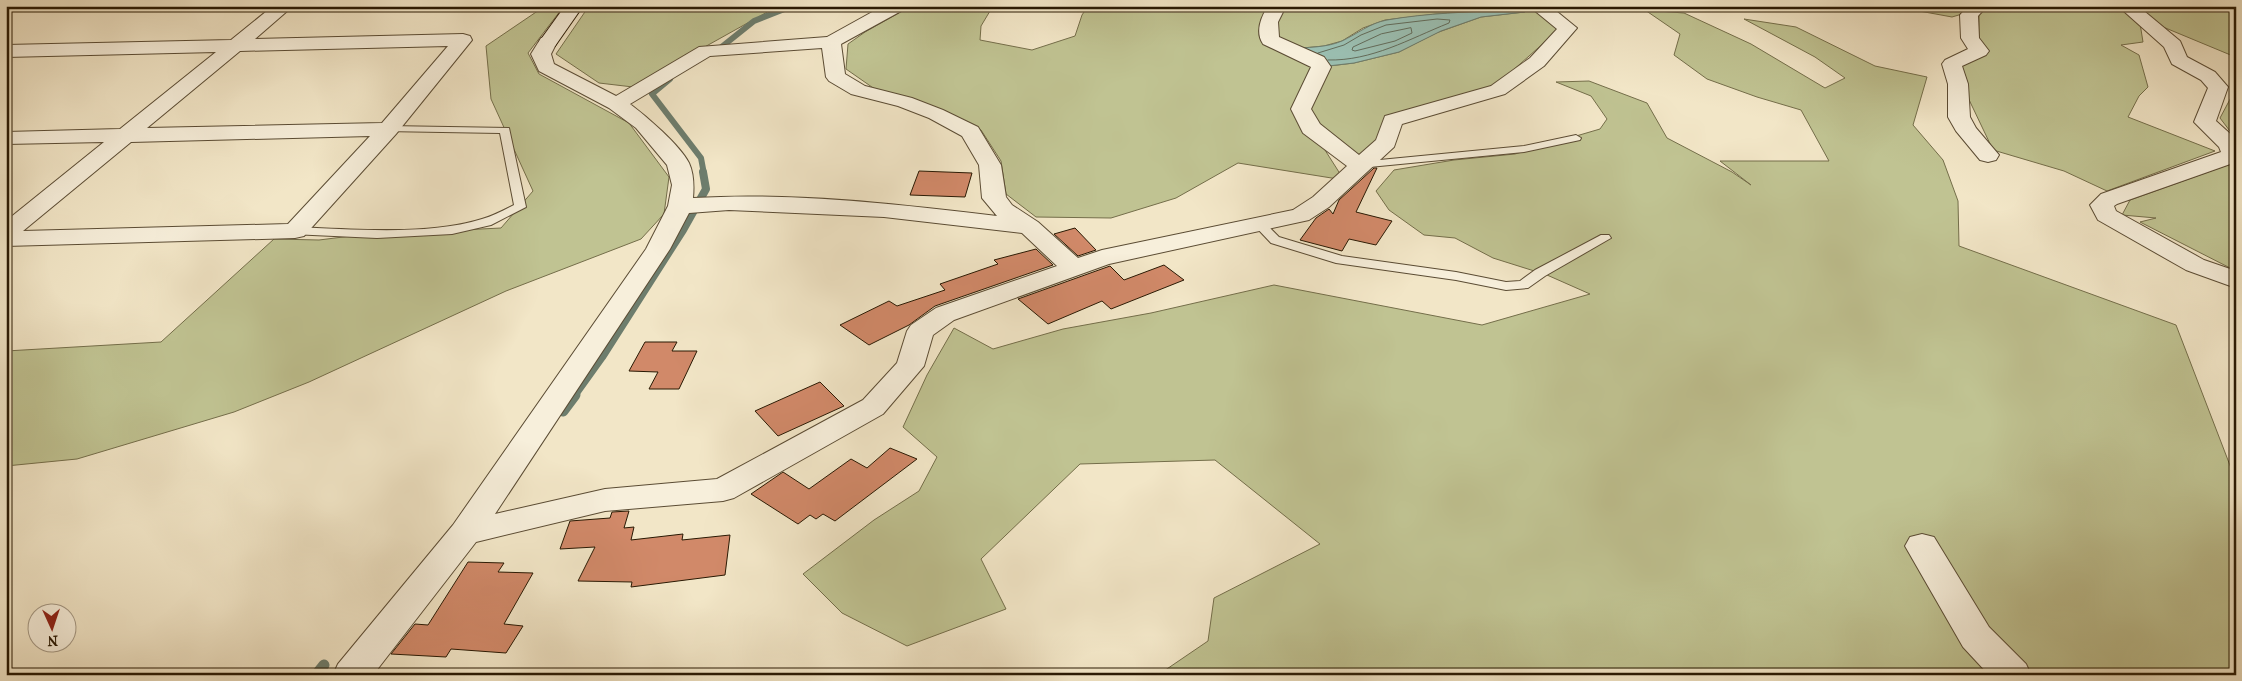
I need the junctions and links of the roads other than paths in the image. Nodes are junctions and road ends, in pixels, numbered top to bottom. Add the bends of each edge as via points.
1 (284, 6) edge
2 (574, 6) edge
3 (897, 6) edge
4 (1277, 6) edge
5 (1538, 6) edge
6 (1978, 6) edge
7 (2127, 6) edge
8 (831, 42) junction
9 (238, 44) junction
10 (6, 51) edge
11 (2222, 90) edge
12 (2236, 98) edge
13 (616, 104) junction
14 (388, 129) junction
15 (126, 134) junction
16 (6, 138) edge
17 (1576, 138) dead end
18 (1988, 155) dead end
19 (1359, 165) junction
20 (681, 206) junction
21 (1259, 224) junction
22 (1029, 228) junction
23 (295, 231) junction
24 (6, 233) edge
25 (1605, 238) dead end
26 (6, 239) edge
27 (1074, 268) junction
28 (2236, 280) edge
29 (466, 532) junction
30 (1922, 546) dead end
31 (350, 675) edge
32 (2013, 675) edge

1 - 9 street
2 - 13 street via 542,54 546,67
3 - 8 street
4 - 19 street via 1271,15 1270,40 1317,61 1321,67 1301,109 1311,128
5 - 19 street via 1568,28 1537,62 1498,90 1392,120 1386,142
6 - 18 street via 1969,15 1970,38 1979,51 1952,64 1958,84 1959,117
7 - 11 street via 2173,45 2179,60 2208,76
8 - 13 street via 706,51
8 - 22 street via 836,77 858,90 936,114 970,132 990,165 994,198 1004,210
9 - 10 street
9 - 14 street via 463,40
9 - 15 street
11 - 12 street
11 - 28 street via 2205,122 2229,145 2233,155 2109,199 2102,205 2106,215 2122,225 2195,265
13 - 20 street via 643,124 678,164 683,185
14 - 15 street
14 - 23 street
14 - 23 lane via 505,130 520,207 487,222 452,230 377,234
15 - 16 street
15 - 24 street
17 - 19 lane via 1524,149
19 - 21 street via 1321,202 1301,214
20 - 22 street via 713,204 884,210
20 - 29 street via 658,249
21 - 25 lane via 1276,240 1340,260 1506,286 1523,286 1540,273
21 - 27 street via 1102,258
22 - 27 street
23 - 26 street
27 - 29 street via 944,314 921,330 910,366 873,407 724,490 605,500
29 - 31 street
30 - 32 street via 1976,637

